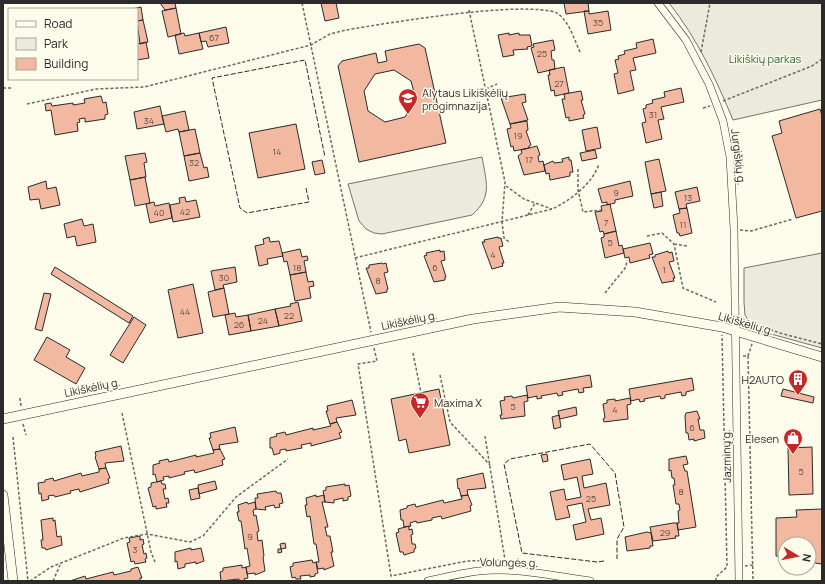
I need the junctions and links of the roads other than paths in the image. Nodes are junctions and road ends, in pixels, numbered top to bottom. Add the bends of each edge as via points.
1 (658, 3) edge
2 (736, 331) junction
3 (822, 357) edge
4 (3, 419) edge
5 (3, 494) edge
6 (13, 581) edge
7 (428, 581) edge
8 (590, 581) edge
9 (739, 581) edge

1 - 2 street, Jurgiškių g. via 686,40 717,103 723,121 730,157
2 - 3 street, Likiškėlių g.
2 - 4 street, Likiškėlių g. via 635,312 559,307 472,319
2 - 9 street, Jazminų g.
5 - 6 street
7 - 8 street, Volungės g. via 480,571 528,572

